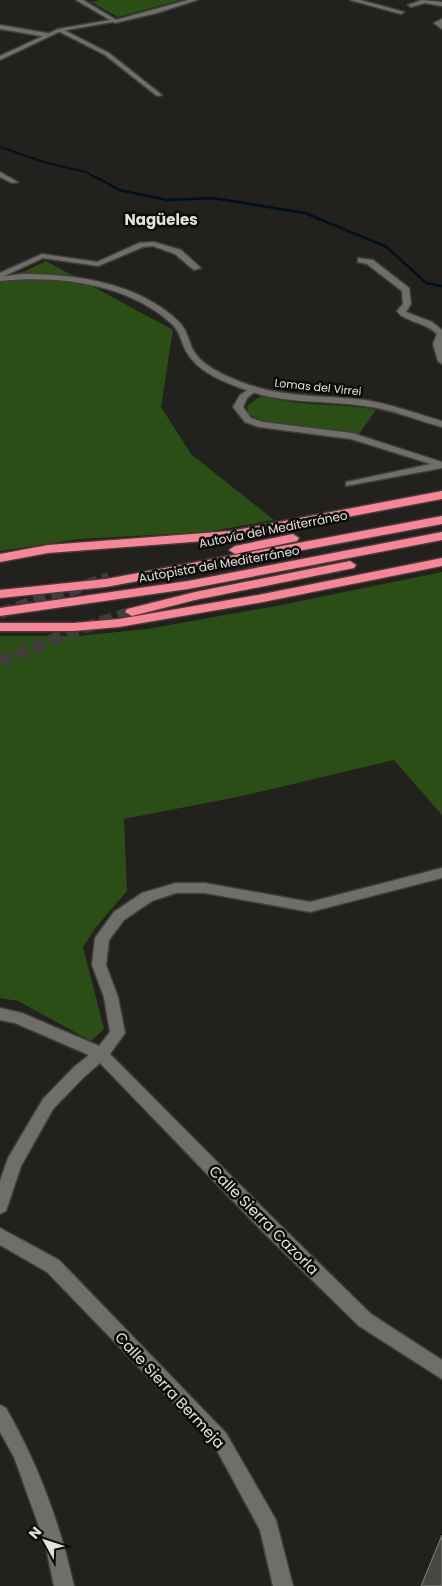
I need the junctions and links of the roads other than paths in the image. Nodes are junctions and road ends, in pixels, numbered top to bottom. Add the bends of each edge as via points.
1 (79, 0) edge
2 (194, 0) edge
3 (353, 0) edge
4 (426, 0) edge
5 (442, 4) edge
6 (411, 5) dead end
7 (401, 12) dead end
8 (115, 20) junction
9 (442, 21) edge
10 (442, 27) edge
11 (0, 28) edge
12 (60, 30) junction
13 (47, 35) junction
14 (0, 58) edge
15 (159, 95) dead end
16 (0, 174) edge
17 (14, 182) dead end
18 (361, 260) dead end
19 (197, 268) dead end
20 (0, 278) edge
21 (442, 334) edge
22 (442, 361) edge
23 (254, 389) junction
24 (442, 424) edge
25 (442, 465) edge
26 (349, 484) dead end
27 (442, 496) edge
28 (442, 511) edge
29 (442, 520) edge
30 (441, 544) edge
31 (0, 558) edge
32 (442, 562) edge
33 (108, 580) junction
34 (0, 594) edge
35 (0, 612) edge
36 (132, 612) tunnel mouth
37 (0, 627) edge
38 (442, 873) edge
39 (0, 1014) edge
40 (101, 1054) junction
41 (0, 1206) edge
42 (0, 1236) edge
43 (442, 1370) edge
44 (0, 1414) edge
45 (64, 1586) edge
46 (283, 1586) edge

1 - 8 street
2 - 8 street
3 - 7 street
4 - 5 street
4 - 6 street
8 - 12 street
9 - 10 street via 437,23
11 - 13 street
12 - 13 street
12 - 15 street via 107,54
13 - 14 street
16 - 17 street
18 - 21 street via 370,262 406,290 407,304 401,311 403,314 428,323
19 - 20 street via 178,252 154,244 142,245 98,264 42,256
20 - 23 street, Lomas del Virrei via 51,276 102,285 135,298 163,312 178,324 191,354 206,367
21 - 22 street via 437,344
23 - 24 street, Lomas del Virrei via 288,398 366,404
23 - 25 street via 243,397 238,407 248,420 262,425 352,436
25 - 26 street
27 - 31 highway via 232,535 48,549
28 - 33 highway, Autovía del Mediterráneo via 201,556
29 - 33 highway, Autopista del Mediterráneo via 181,570
30 - 35 highway, Autopista del Mediterráneo
30 - 36 highway
32 - 37 highway via 136,621 74,627
33 - 34 highway, Autopista del Mediterráneo
38 - 40 street via 310,907 205,888 176,888 147,897 118,916 102,938 99,965 111,997 118,1033
39 - 40 street via 17,1017
40 - 41 street via 48,1104 14,1163
40 - 43 street, Calle Sierra Cazorla via 365,1320
42 - 46 street, Calle Sierra Bermeja via 53,1266 220,1439 269,1527
44 - 45 street via 21,1452 55,1543

